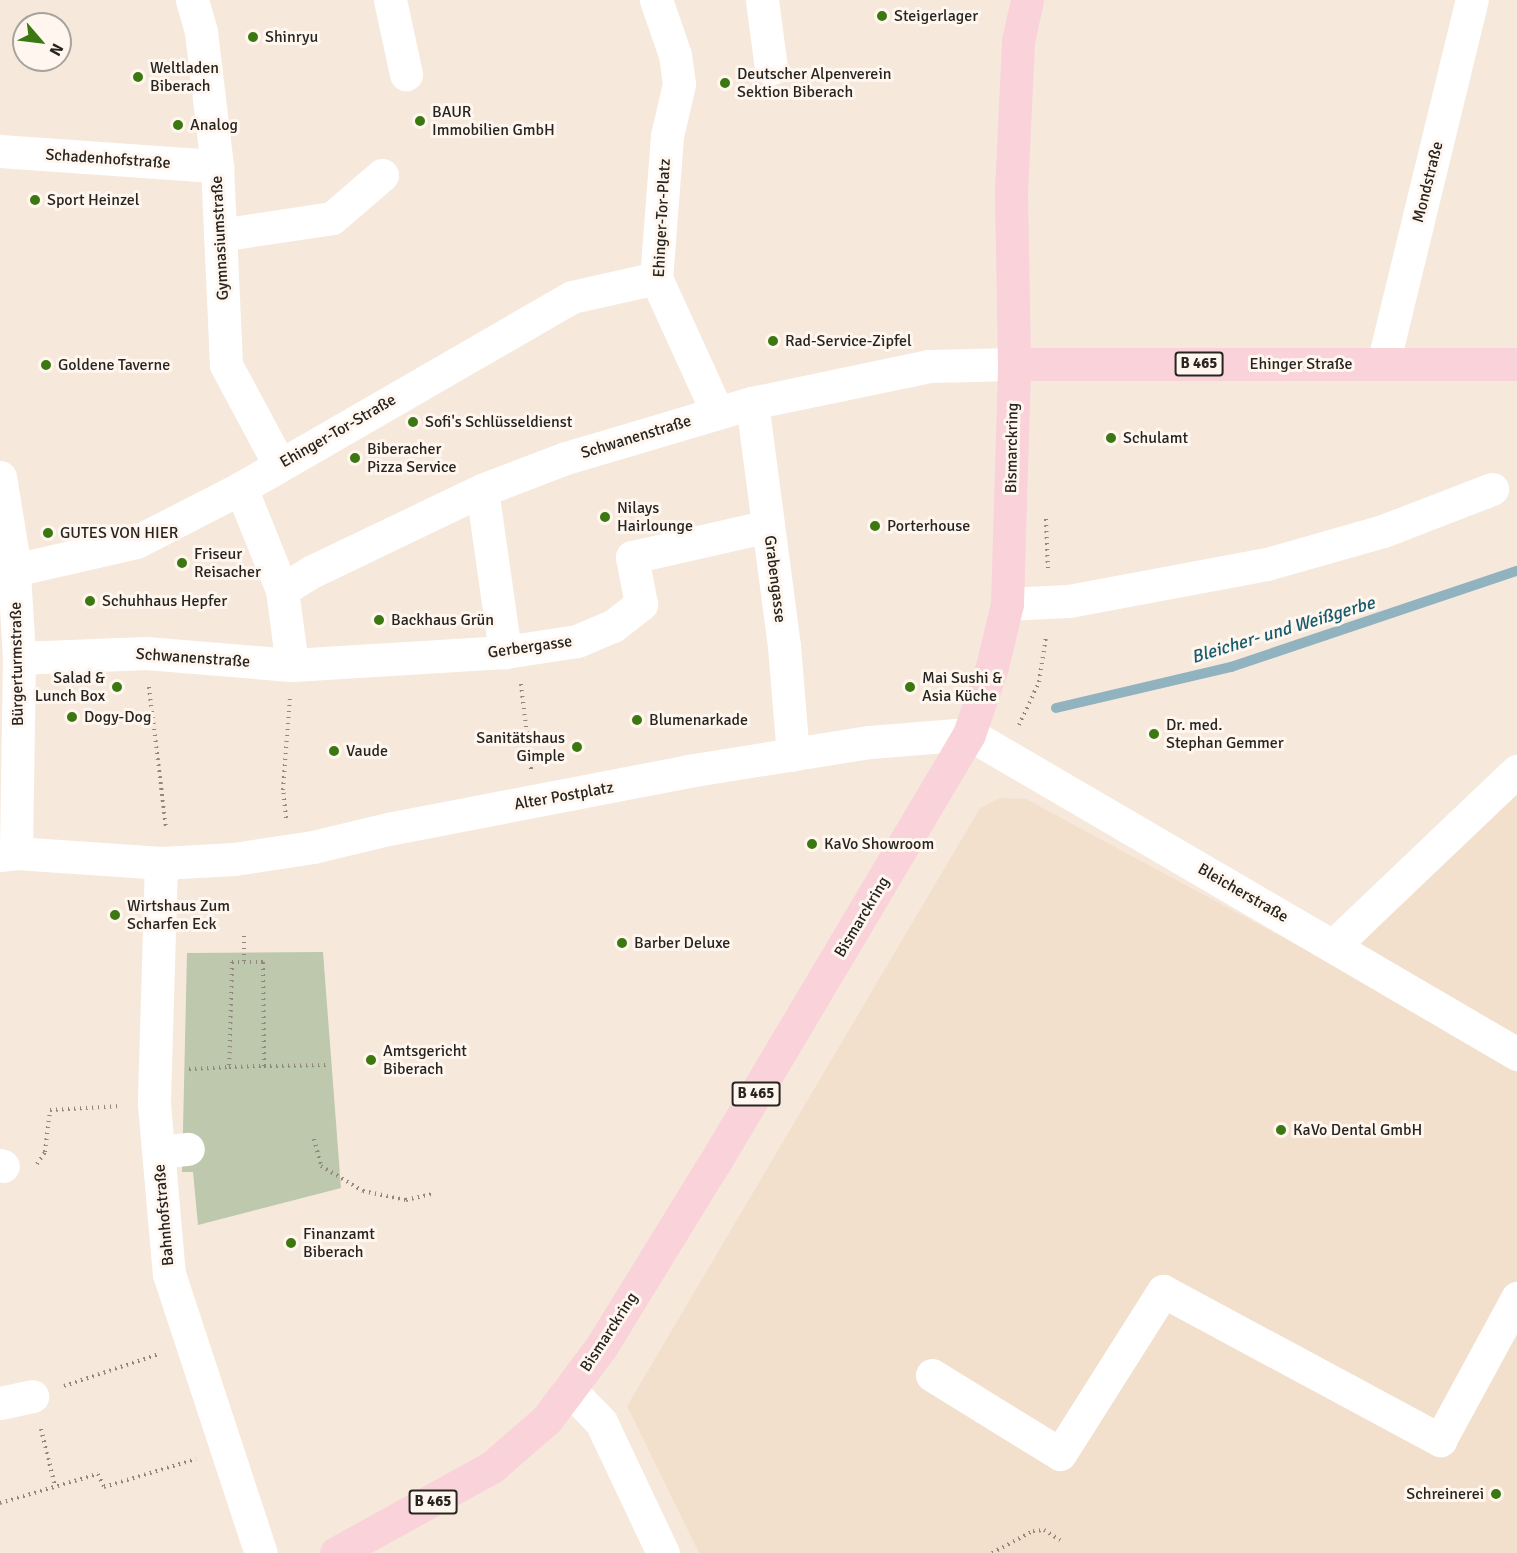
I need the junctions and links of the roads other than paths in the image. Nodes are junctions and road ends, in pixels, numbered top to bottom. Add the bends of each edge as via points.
1 (192, 0) edge
2 (390, 0) edge
3 (656, 0) edge
4 (762, 0) edge
5 (1027, 0) edge
6 (1472, 0) edge
7 (771, 68) dead end
8 (406, 74) dead end
9 (0, 151) edge
10 (217, 166) junction
11 (382, 175) dead end
12 (220, 234) junction
13 (656, 278) junction
14 (1014, 364) junction
15 (1383, 364) junction
16 (1517, 364) edge
17 (752, 403) junction
18 (717, 412) junction
19 (279, 464) junction
20 (0, 477) edge
21 (241, 488) junction
22 (1492, 489) dead end
23 (482, 490) junction
24 (768, 526) junction
25 (9, 561) edge
26 (282, 590) junction
27 (1007, 604) junction
28 (511, 651) junction
29 (292, 664) junction
30 (12, 675) edge
31 (969, 734) junction
32 (793, 755) junction
33 (1517, 771) edge
34 (8, 854) edge
35 (161, 863) junction
36 (1333, 946) junction
37 (1517, 1054) edge
38 (1513, 1309) edge
39 (932, 1376) dead end
40 (569, 1389) junction
41 (32, 1396) road end
42 (0, 1404) edge
43 (261, 1553) edge
44 (336, 1553) edge
45 (663, 1553) edge

1 - 10 street, Gymnasiumstraße via 201,32
2 - 8 street
3 - 13 street, Ehinger-Tor-Platz via 675,55 679,84 667,135
4 - 7 street
5 - 14 main road, Bismarckring via 1018,41 1011,191
6 - 15 street, Mondstraße
9 - 10 street, Schadenhofstraße
10 - 12 street, Gymnasiumstraße
11 - 12 street via 332,218
12 - 19 street, Gymnasiumstraße via 226,365
13 - 18 street, Ehinger-Tor-Platz
13 - 19 street, Ehinger-Tor-Straße via 572,297
14 - 15 main road, Ehinger Straße / B 465
14 - 17 street, Schwanenstraße via 929,366
14 - 27 main road, Bismarckring / B 465
15 - 16 main road, Ehinger Straße / B 465
17 - 18 street, Schwanenstraße
17 - 24 street, Grabengasse
18 - 23 street, Schwanenstraße via 566,458
19 - 21 street, Ehinger-Tor-Straße
20 - 25 street, Bürgerturmstraße
21 - 25 street, Ehinger-Tor-Straße via 136,542 64,560
21 - 26 street
22 - 27 street via 1383,531 1267,564 1069,601
23 - 26 street, Schwanenstraße via 313,571
23 - 28 street
24 - 28 street, Gerbergasse via 632,557 641,604 614,626 577,642
24 - 32 street, Grabengasse
25 - 30 street, Bürgerturmstraße
26 - 29 street
27 - 31 main road, Bismarckring / B 465 via 992,667
28 - 29 street, Gerbergasse
29 - 30 street, Schwanenstraße via 146,653
30 - 34 street, Bürgerturmstraße
31 - 32 street, Alter Postplatz via 870,741
31 - 36 street, Bleicherstraße
31 - 40 main road, Bismarckring / B 465 via 715,1162 601,1347
32 - 35 street, Alter Postplatz via 535,801 290,851
33 - 36 street
34 - 35 street, Bürgerturmstraße
35 - 43 street, Bahnhofstraße via 154,1104 173,1150 169,1274
36 - 37 street, Bleicherstraße
38 - 39 street via 1440,1440 1162,1291 1060,1454
40 - 44 main road, Bismarckring / B 465 via 525,1442 492,1467
40 - 45 street via 601,1422
41 - 42 street

